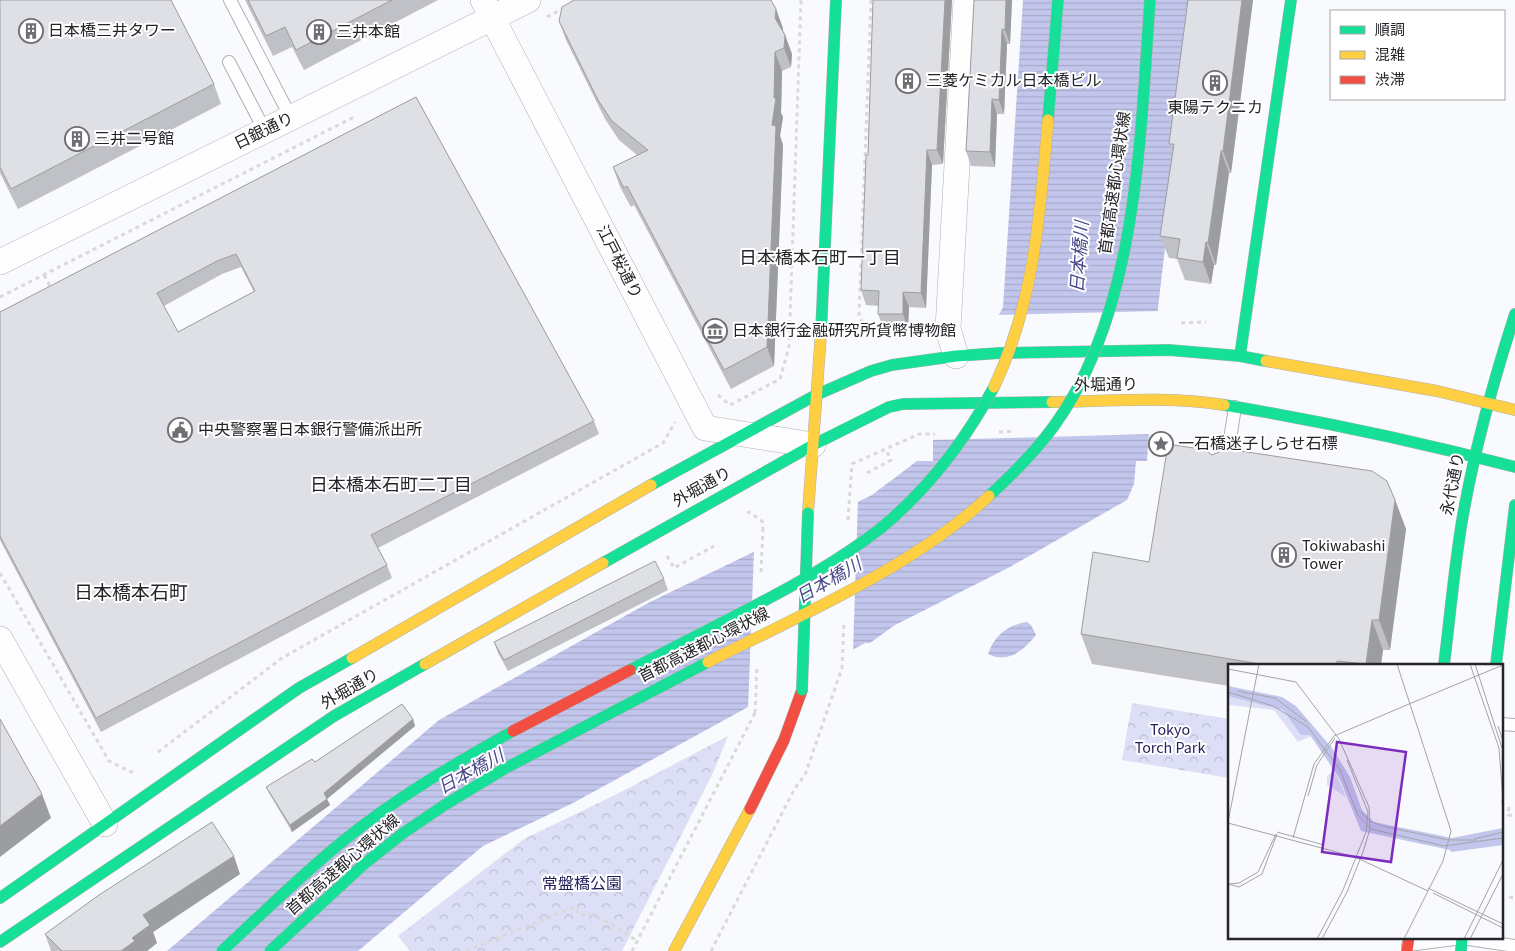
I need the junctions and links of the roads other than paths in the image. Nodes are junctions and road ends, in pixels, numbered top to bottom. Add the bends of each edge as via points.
1 (230, 0) edge
2 (836, 0) edge
3 (966, 0) edge
4 (1058, 0) edge
5 (1150, 0) edge
6 (1291, 0) edge
7 (487, 9) edge
8 (534, 10) edge
9 (229, 62) dead end
10 (291, 118) junction
11 (265, 131) junction
12 (1, 260) edge
13 (1515, 314) edge
14 (956, 356) junction
15 (1240, 356) junction
16 (816, 395) junction
17 (1488, 404) junction
18 (1235, 407) junction
19 (1515, 410) edge
20 (742, 434) junction
21 (813, 445) junction
22 (1475, 456) junction
23 (1515, 467) edge
24 (1224, 476) edge
25 (1515, 505) edge
26 (0, 639) edge
27 (1444, 664) edge
28 (1496, 664) edge
29 (1502, 724) edge
30 (1515, 725) edge
31 (105, 824) junction
32 (1, 896) edge
33 (1456, 938) edge
34 (1462, 938) edge
35 (1468, 938) edge
36 (0, 942) edge
37 (1411, 946) edge
38 (1515, 946) edge
39 (222, 951) edge
40 (270, 951) edge
41 (674, 951) edge
42 (1461, 951) edge

1 - 10 lane
2 - 16 main road
3 - 14 street via 948,329
4 - 39 main road, 首都高速都心環状線, bridge via 1041,193 1024,307 992,389 953,452 919,493 878,530 822,567 569,701 404,796 344,839
5 - 40 main road, 首都高速都心環状線, bridge via 1132,203 1114,290 1092,358 1071,399 1018,469 936,538 870,580 620,706 473,787 418,822 363,865
6 - 15 main road
7 - 8 street, 日銀通り
7 - 10 street, 日銀通り
7 - 20 street, 江戸桜通り via 705,428
9 - 11 lane
10 - 11 street, 日銀通り
11 - 12 street, 日銀通り
13 - 17 main road, 永代通り
14 - 15 main road, 外堀通り, bridge via 1000,352 1169,350
14 - 16 main road, 外堀通り via 870,371
15 - 17 main road, 外堀通り via 1437,391
16 - 20 main road, 外堀通り
16 - 21 main road
17 - 19 main road, 外堀通り
17 - 22 main road, 永代通り
18 - 21 main road, 外堀通り, bridge via 1162,400 903,404 889,407
18 - 22 main road, 外堀通り
18 - 24 lane
20 - 21 street, 江戸桜通り
20 - 31 main road, 外堀通り via 299,688
21 - 36 main road, 外堀通り via 700,506 334,716
21 - 41 main road, bridge via 802,690 767,777
22 - 23 main road, 外堀通り
22 - 27 main road, 永代通り via 1462,522
25 - 28 main road
26 - 31 street
29 - 30 lane
31 - 32 main road, 外堀通り
33 - 37 lane
34 - 42 main road
35 - 38 lane

